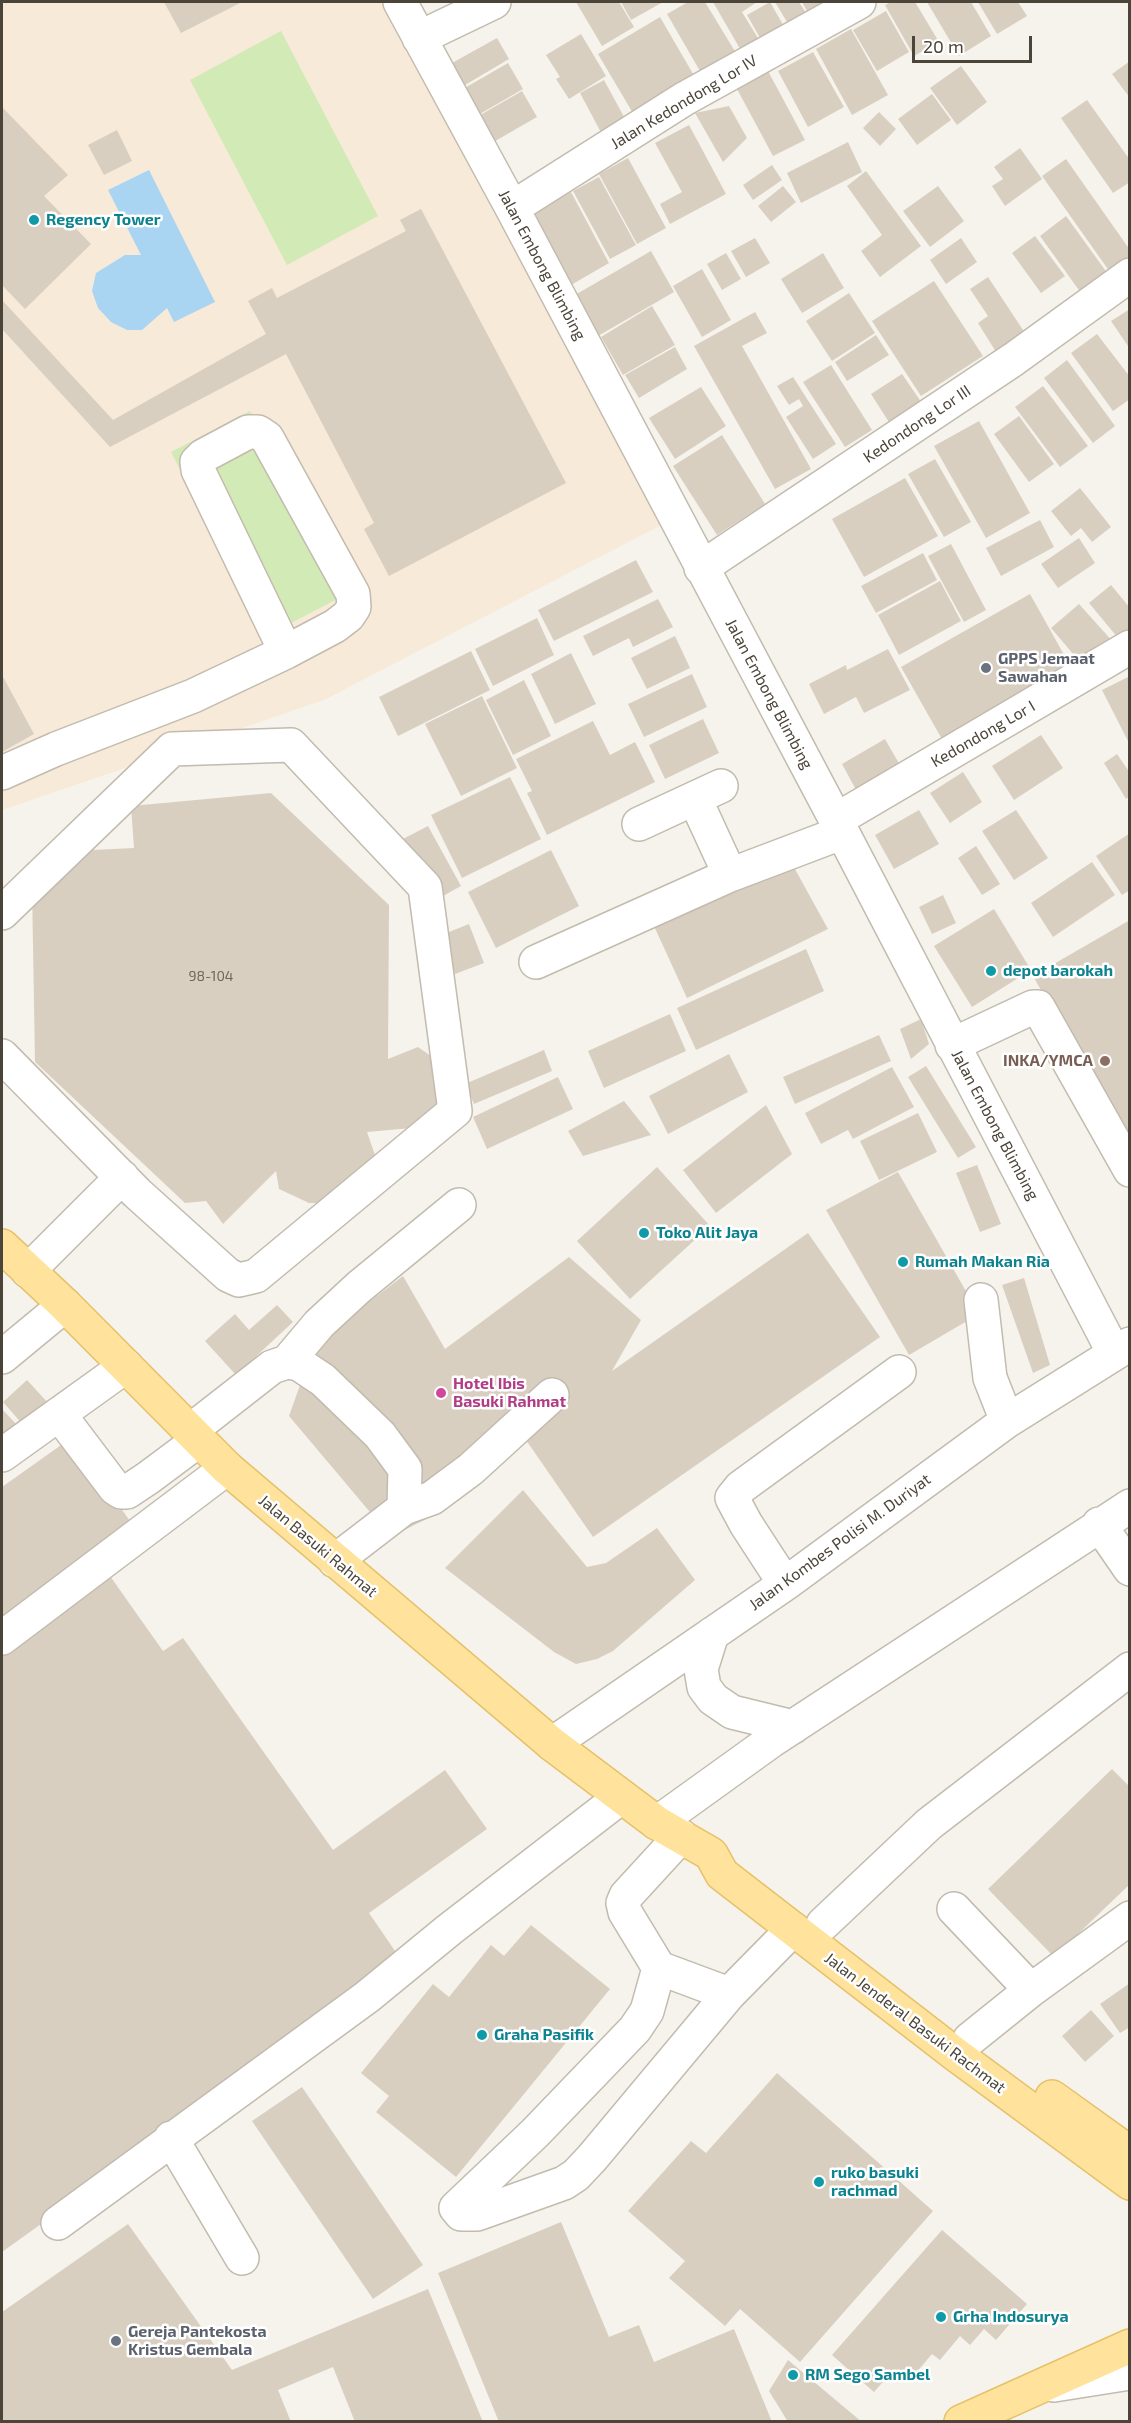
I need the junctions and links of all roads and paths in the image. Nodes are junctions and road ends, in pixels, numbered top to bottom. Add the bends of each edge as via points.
1 (400, 2) edge
2 (494, 2) edge
3 (859, 2) edge
4 (419, 38) junction
5 (512, 208) junction
6 (1130, 275) edge
7 (701, 568) junction
8 (1130, 647) edge
9 (286, 652) junction
10 (2, 774) edge
11 (639, 824) dead end
12 (839, 826) junction
13 (730, 875) junction
14 (2, 914) edge
15 (536, 962) dead end
16 (952, 1045) junction
17 (2, 1056) edge
18 (1130, 1170) edge
19 (129, 1185) junction
20 (459, 1205) dead end
21 (2, 1246) edge
22 (46, 1288) junction
23 (981, 1300) dead end
24 (1122, 1348) edge
25 (2, 1357) edge
26 (286, 1362) junction
27 (126, 1366) junction
28 (899, 1372) dead end
29 (552, 1395) dead end
30 (59, 1414) junction
31 (1006, 1421) junction
32 (195, 1436) junction
33 (2, 1455) edge
34 (227, 1468) junction
35 (1130, 1506) edge
36 (404, 1508) junction
37 (1099, 1524) junction
38 (335, 1561) junction
39 (1130, 1569) edge
40 (785, 1584) junction
41 (712, 1634) junction
42 (2, 1638) edge
43 (1130, 1669) edge
44 (793, 1727) junction
45 (552, 1743) junction
46 (621, 1797) junction
47 (669, 1829) junction
48 (954, 1910) dead end
49 (1130, 1917) edge
50 (808, 1927) junction
51 (659, 1968) junction
52 (1031, 1990) junction
53 (729, 1994) junction
54 (970, 2039) junction
55 (603, 2062) junction
56 (649, 2089) junction
57 (171, 2139) junction
58 (1130, 2153) edge
59 (1130, 2182) edge
60 (58, 2223) dead end
61 (242, 2258) dead end
62 (1130, 2346) edge
63 (1130, 2373) edge
64 (1035, 2388) junction
65 (961, 2421) edge

1 - 4 street, Jalan Embong Blimbing
2 - 4 street
3 - 5 street, Jalan Kedondong Lor IV via 684,99
4 - 5 street, Jalan Embong Blimbing
5 - 7 street, Jalan Embong Blimbing
6 - 7 street, Kedondong Lor III via 1014,358
7 - 12 street, Jalan Embong Blimbing
8 - 12 street, Kedondong Lor I
9 - 9 street via 198,470 197,462 203,456 248,432 258,432 267,438 353,594 354,607 348,616
9 - 10 street via 193,696
11 - 13 street via 708,793
12 - 13 street, Kedondong Lor I
12 - 16 street, Jalan Embong Blimbing
13 - 15 street, Kedondong Lor I
14 - 19 street via 172,749 291,745 426,887 455,1111 256,1276 239,1280 228,1275
16 - 18 street via 1038,1008
16 - 24 street, Jalan Embong Blimbing
17 - 19 street
19 - 22 street
20 - 26 street via 318,1324
21 - 22 main road, Jalan Basuki Rahmat
22 - 25 street
22 - 27 main road, Jalan Basuki Rahmat
23 - 31 street via 990,1378
24 - 31 street, Jalan Kombes Polisi M. Duriyat
26 - 32 street via 272,1367
26 - 36 street via 299,1364 323,1380 380,1435 405,1469
27 - 30 street
27 - 32 main road, Jalan Basuki Rahmat
28 - 40 street via 741,1487 732,1498
29 - 36 street via 471,1469 432,1498
30 - 32 street via 121,1492 148,1478
30 - 33 street
31 - 40 street, Jalan Kombes Polisi M. Duriyat
32 - 34 main road, Jalan Basuki Rahmat
34 - 38 main road, Jalan Basuki Rahmat
34 - 42 street
35 - 37 street
36 - 38 street
37 - 39 street
37 - 44 street
38 - 45 main road, Jalan Basuki Rahmat
40 - 41 street, Jalan Kombes Polisi M. Duriyat
41 - 44 street via 701,1669 704,1687 713,1699 732,1712
41 - 45 street, Jalan Kombes Polisi M. Duriyat
43 - 50 street via 929,1824
44 - 47 street
45 - 46 main road, Jalan Basuki Rahmat
46 - 47 main road, Jalan Basuki Rahmat
46 - 57 street via 367,1997
47 - 50 main road, Jalan Jenderal Basuki Rachmat via 711,1854 722,1874
47 - 51 street via 623,1903
48 - 52 street
49 - 52 street
50 - 53 street
50 - 54 main road, Jalan Jenderal Basuki Rachmat
50 - 59 main road, Jalan Jenderal Basuki Rachmat via 964,2061
51 - 53 street
51 - 55 street via 647,2011 635,2030
52 - 54 street
53 - 56 street
54 - 58 main road, Jalan Jenderal Basuki Rachmat
55 - 56 street
55 - 56 street via 456,2208 461,2214 477,2214 564,2183 576,2175
57 - 60 street
57 - 61 street
62 - 64 main road
63 - 64 street
64 - 65 main road

